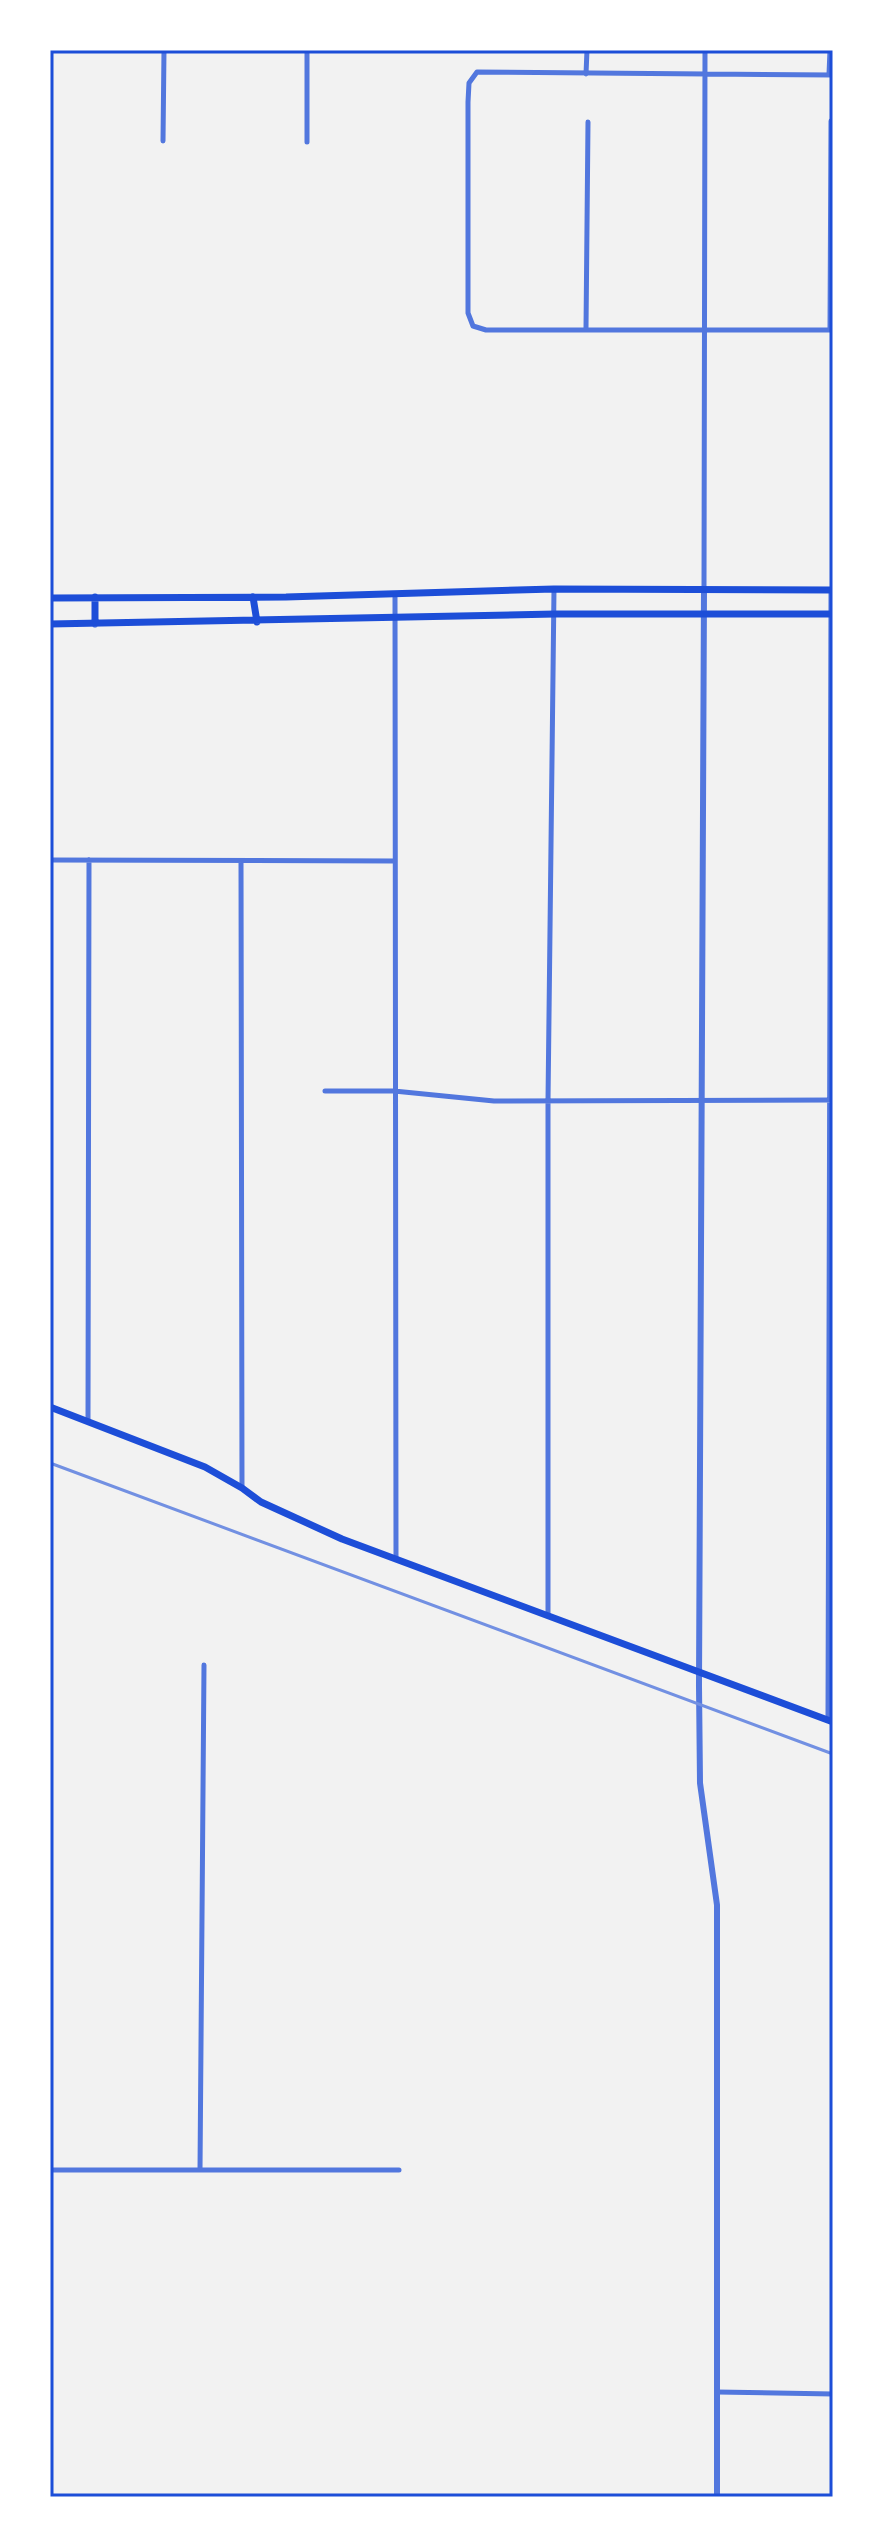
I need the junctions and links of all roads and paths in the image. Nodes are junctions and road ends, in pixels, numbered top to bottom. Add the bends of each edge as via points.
1 (164, 50) edge
2 (307, 50) edge
3 (587, 50) edge
4 (705, 50) edge
5 (830, 50) edge
6 (586, 74) junction
7 (704, 74) junction
8 (831, 74) edge
9 (831, 121) edge
10 (588, 122) dead end
11 (163, 141) dead end
12 (307, 142) dead end
13 (586, 329) junction
14 (704, 329) junction
15 (831, 330) edge
16 (554, 589) junction
17 (704, 590) junction
18 (832, 590) edge
19 (395, 594) junction
20 (95, 597) junction
21 (253, 597) junction
22 (50, 598) edge
23 (555, 614) junction
24 (832, 614) edge
25 (704, 615) junction
26 (396, 619) junction
27 (257, 622) junction
28 (50, 624) edge
29 (95, 624) junction
30 (50, 860) edge
31 (89, 860) junction
32 (241, 861) junction
33 (395, 861) junction
34 (325, 1091) dead end
35 (394, 1091) junction
36 (831, 1100) edge
37 (548, 1101) junction
38 (701, 1101) junction
39 (50, 1407) edge
40 (88, 1421) junction
41 (242, 1488) junction
42 (396, 1559) junction
43 (548, 1617) junction
44 (204, 1665) dead end
45 (699, 1672) junction
46 (830, 1721) edge
47 (50, 2170) edge
48 (200, 2170) junction
49 (399, 2170) dead end
50 (717, 2392) junction
51 (833, 2394) edge
52 (717, 2497) edge

1 - 11 street
2 - 12 street
3 - 6 street
4 - 7 street
5 - 8 street
6 - 7 street
6 - 13 street via 477,72 469,83 468,313 473,326 486,330
7 - 8 street
7 - 14 street
9 - 15 street
10 - 13 street
13 - 14 street
14 - 15 street
14 - 17 street
16 - 17 main road
16 - 19 main road
16 - 23 street
17 - 18 main road
17 - 25 street
18 - 24 street
19 - 21 main road
19 - 26 street
20 - 21 main road
20 - 22 main road
20 - 29 main road
21 - 27 main road
23 - 25 main road
23 - 26 main road
23 - 37 street
24 - 25 main road
24 - 36 street
25 - 38 street
26 - 27 main road
26 - 33 street
27 - 29 main road
28 - 29 main road
30 - 31 street
31 - 32 street
31 - 40 street
32 - 33 street
32 - 41 street
33 - 35 street
34 - 35 street
35 - 37 street
35 - 42 street
36 - 38 street
36 - 46 street
37 - 38 street
37 - 43 street
38 - 45 street
39 - 40 main road
40 - 41 main road via 161,1448
41 - 42 main road via 296,1519
42 - 43 main road
43 - 45 main road
44 - 48 street
45 - 46 main road
45 - 50 street via 700,1783 717,1905
47 - 48 street
48 - 49 street
50 - 51 street
50 - 52 street

